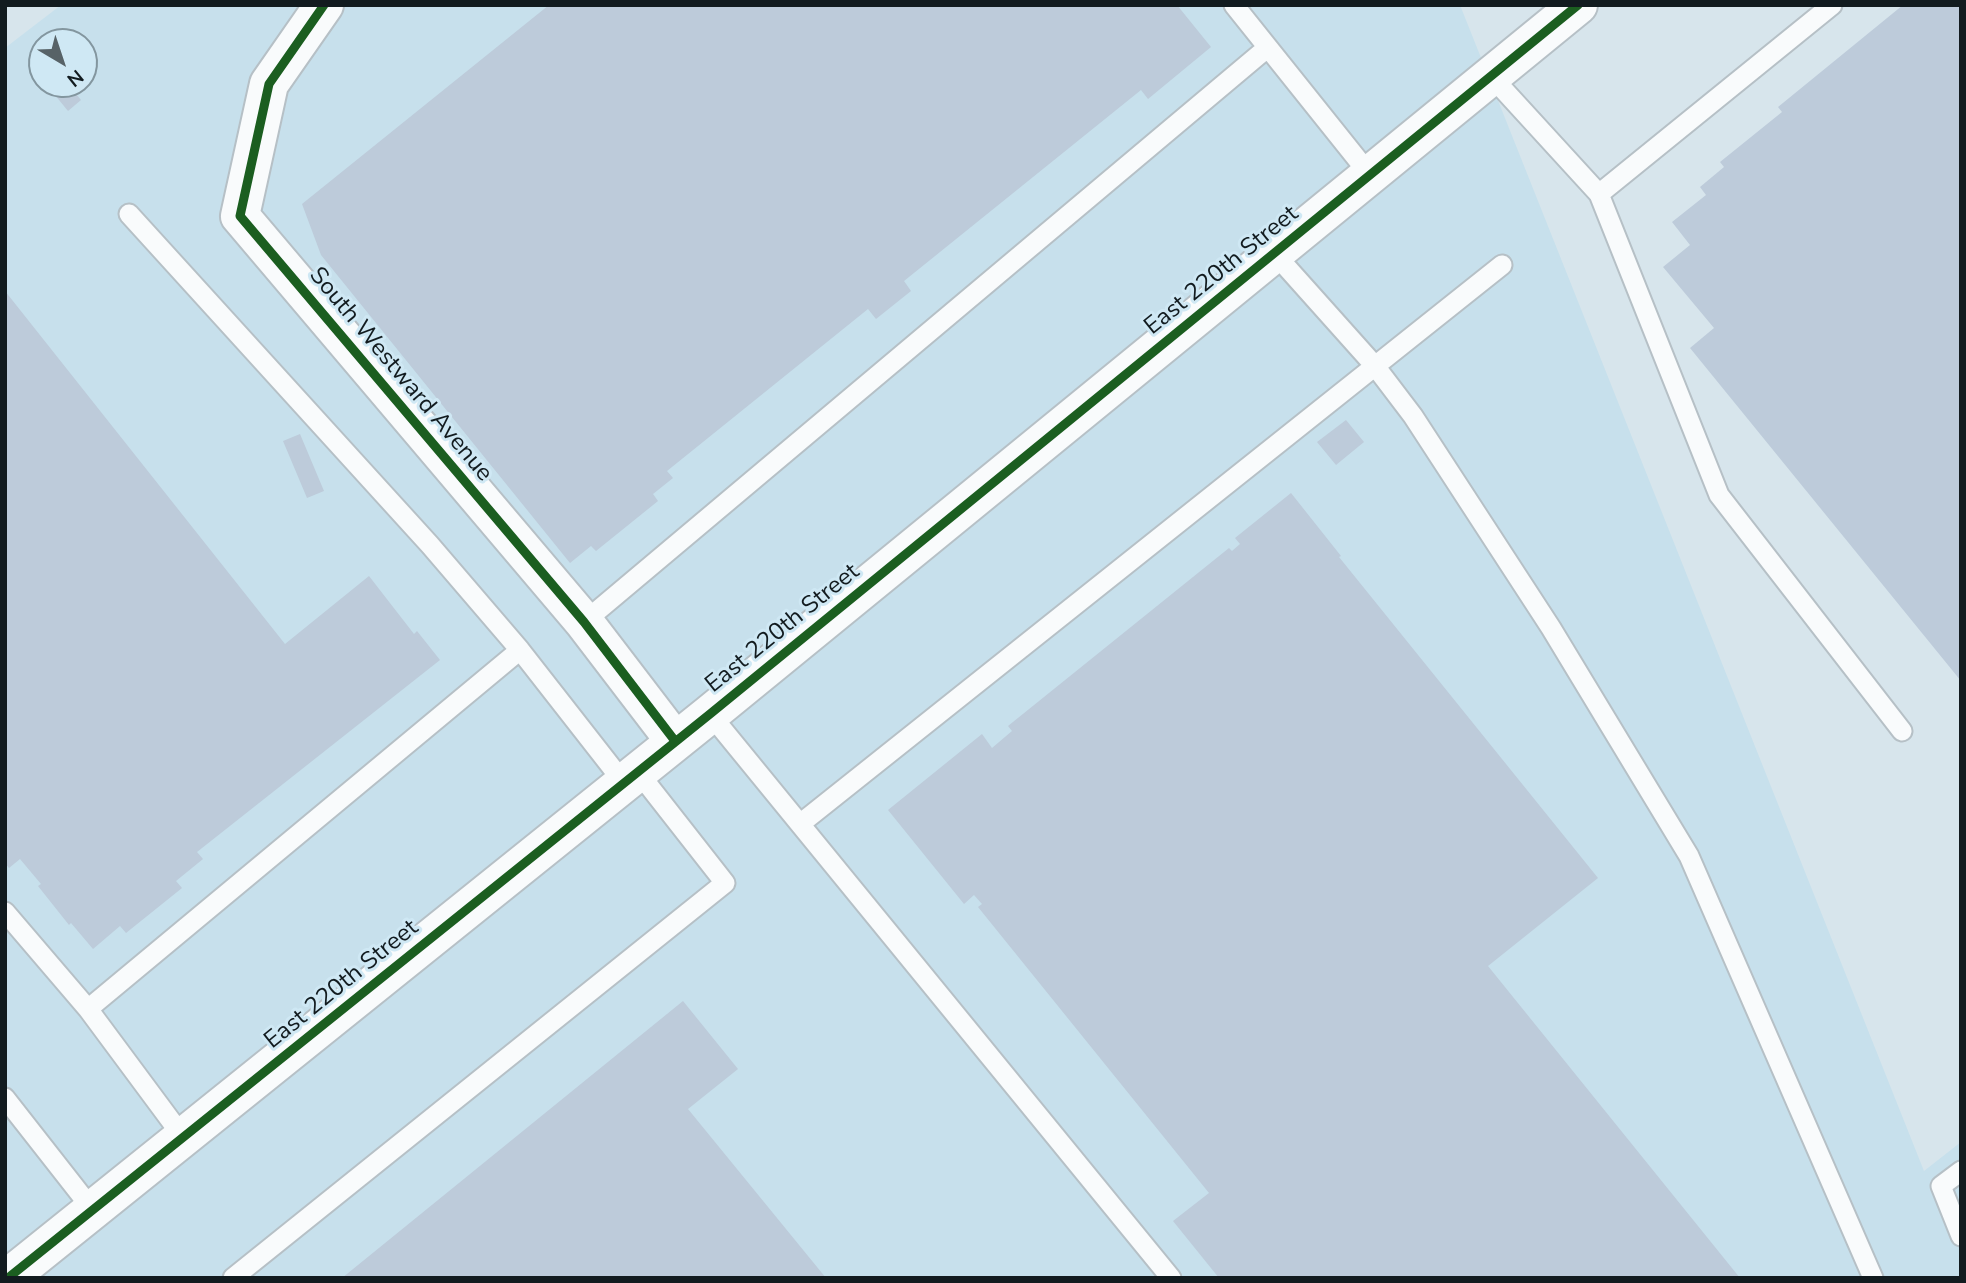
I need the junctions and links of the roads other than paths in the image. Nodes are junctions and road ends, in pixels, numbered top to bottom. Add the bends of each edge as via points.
1 (324, 5) edge
2 (1234, 5) edge
3 (1832, 5) edge
4 (1575, 6) edge
5 (1268, 48) junction
6 (1491, 76) junction
7 (1370, 175) junction
8 (1599, 194) junction
9 (129, 214) dead end
10 (1274, 253) junction
11 (1502, 265) dead end
12 (1376, 366) junction
13 (584, 622) junction
14 (520, 650) junction
15 (710, 714) junction
16 (1902, 731) dead end
17 (675, 741) junction
18 (631, 777) junction
19 (800, 824) junction
20 (5, 912) edge
21 (88, 1009) junction
22 (5, 1098) edge
23 (183, 1137) junction
24 (1961, 1171) edge
25 (92, 1209) junction
26 (1961, 1236) edge
27 (8, 1278) edge
28 (233, 1278) edge
29 (1171, 1278) edge
30 (1873, 1278) edge

1 - 13 street, South Westward Avenue via 269,84 240,216
2 - 5 lane
3 - 8 lane
4 - 6 street, East 220th Street
5 - 7 lane
5 - 13 lane
6 - 7 street, East 220th Street
6 - 8 lane
7 - 10 street, East 220th Street
8 - 16 lane via 1719,495
9 - 14 lane
10 - 12 lane
10 - 15 street, East 220th Street
11 - 12 lane
12 - 19 lane
12 - 30 lane via 1551,628 1689,856
13 - 17 street, South Westward Avenue
14 - 18 lane
14 - 21 lane
15 - 17 street, East 220th Street
15 - 19 lane
17 - 18 street, East 220th Street
18 - 23 street, East 220th Street
18 - 28 lane via 725,883
19 - 29 lane
20 - 21 lane
21 - 23 lane
22 - 25 lane
23 - 25 street, East 220th Street
24 - 26 lane via 1941,1186
25 - 27 street, East 220th Street

